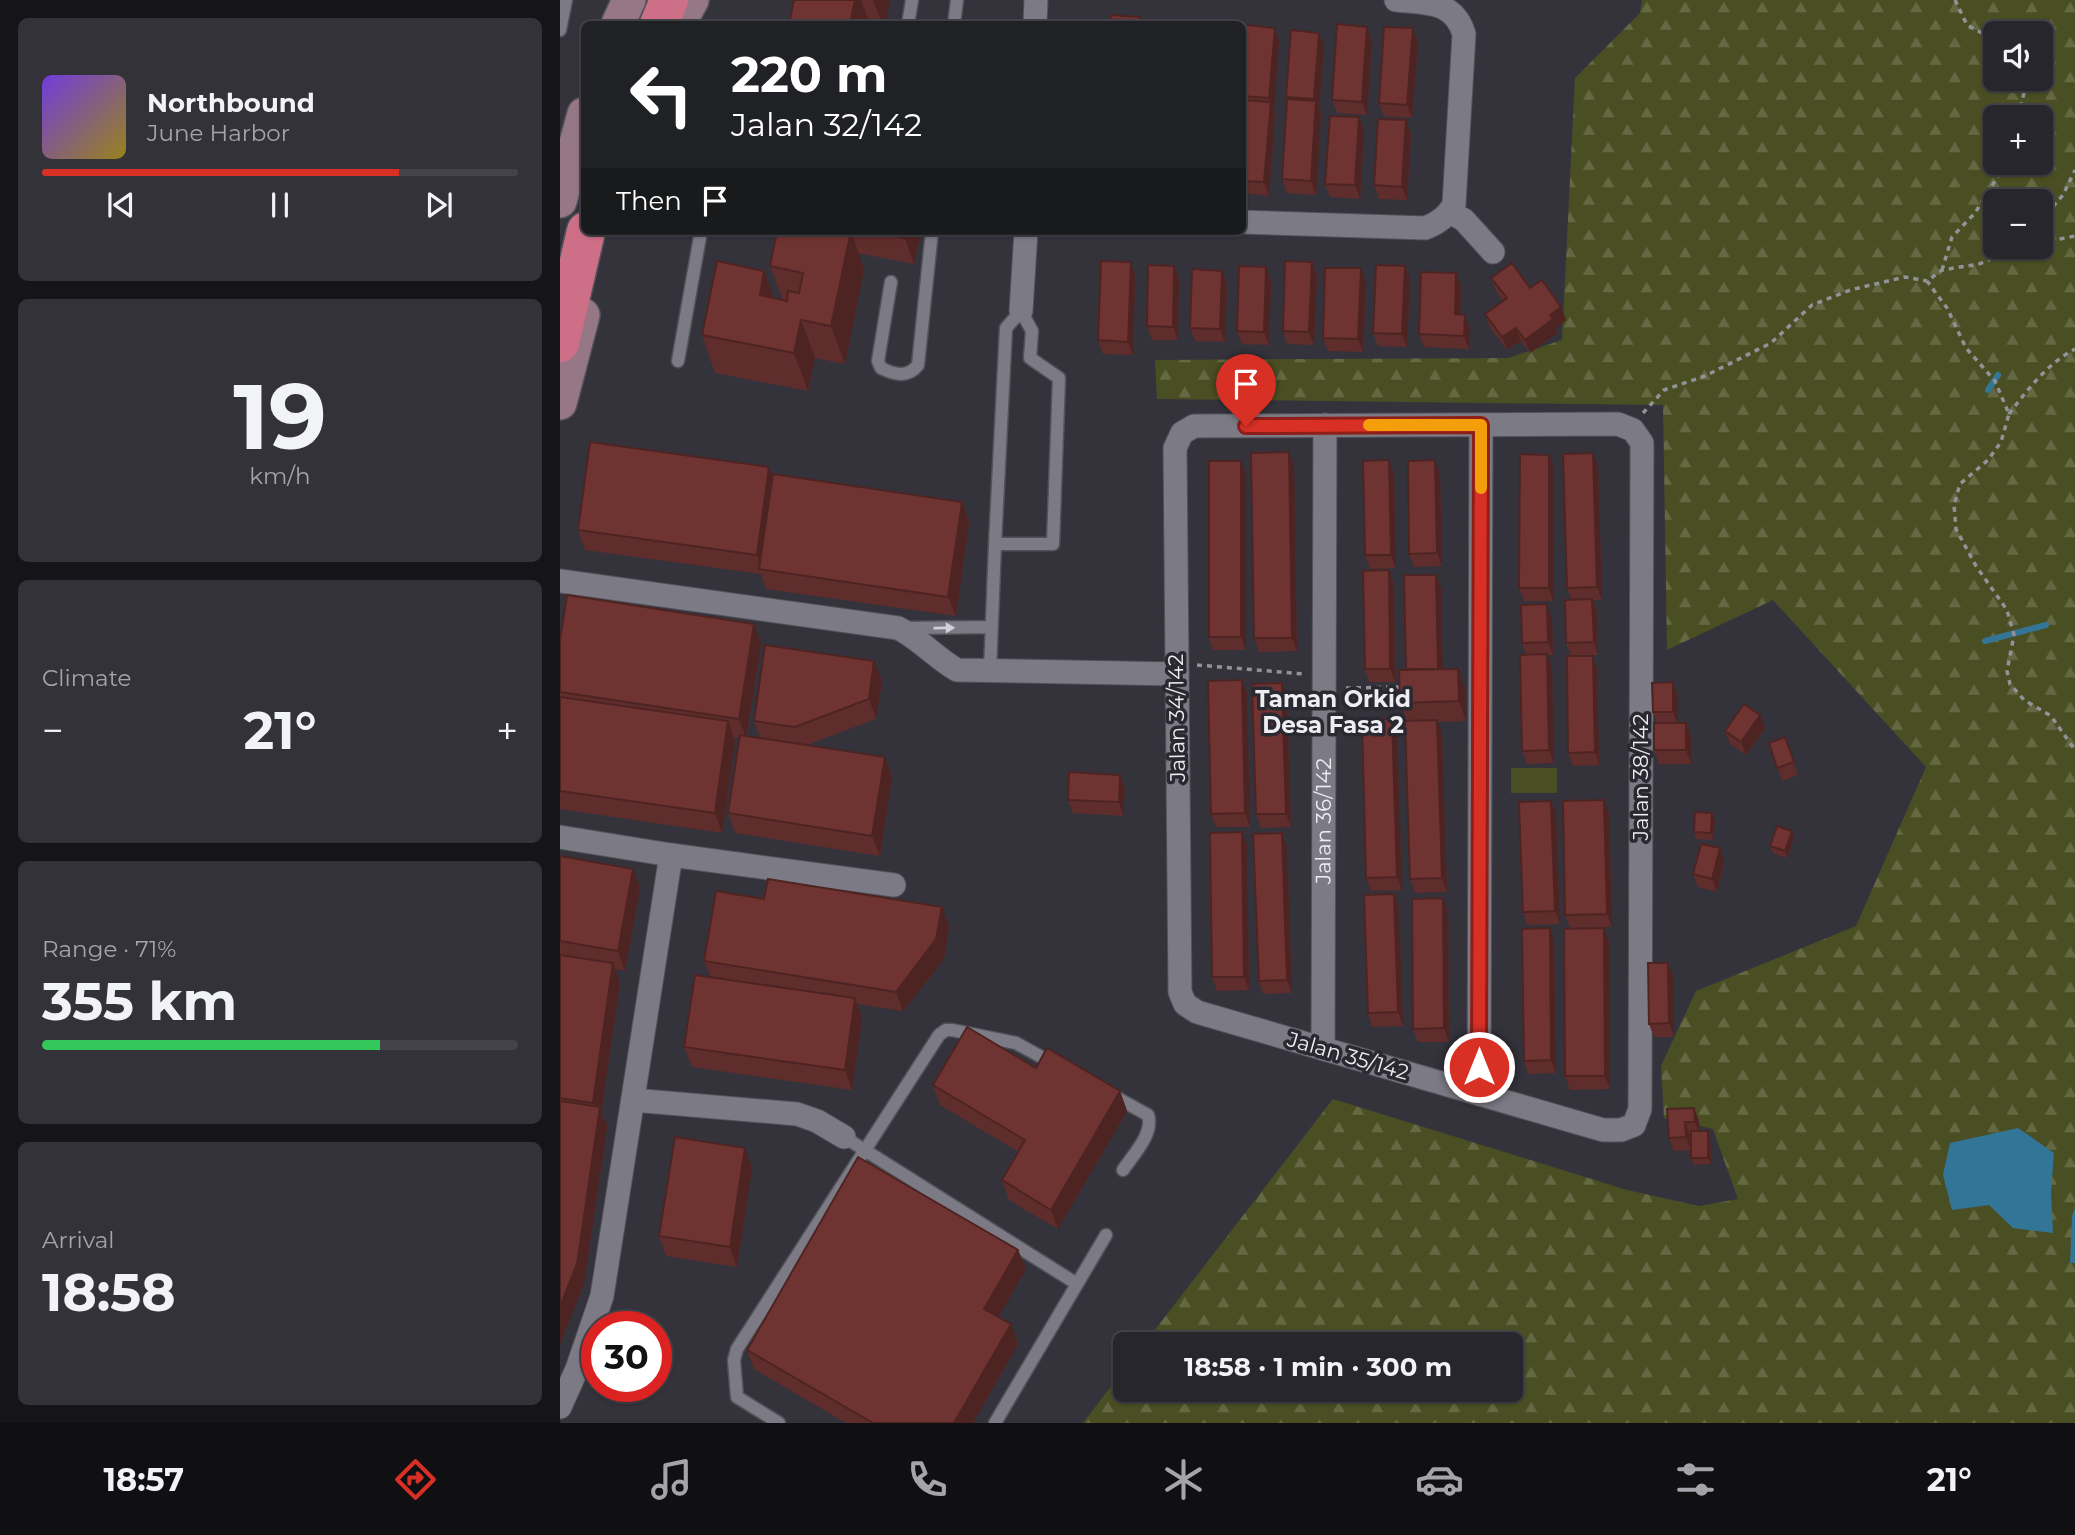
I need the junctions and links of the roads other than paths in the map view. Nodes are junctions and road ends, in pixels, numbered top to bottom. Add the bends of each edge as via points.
1 (566, 0) edge
2 (629, 0) edge
3 (662, 0) edge
4 (669, 0) edge
5 (692, 0) edge
6 (912, 0) edge
7 (957, 0) edge
8 (1036, 0) edge
9 (1396, 0) edge
10 (619, 21) edge
11 (653, 21) edge
12 (660, 21) edge
13 (681, 21) edge
14 (908, 21) edge
15 (954, 21) edge
16 (1035, 21) edge
17 (560, 30) edge
18 (581, 128) edge
19 (566, 201) edge
20 (1450, 212) junction
21 (1246, 222) edge
22 (585, 235) edge
23 (603, 235) edge
24 (700, 235) edge
25 (932, 235) edge
26 (1026, 235) edge
27 (1493, 252) dead end
28 (891, 282) dead end
29 (1021, 311) junction
30 (560, 312) edge
31 (560, 343) edge
32 (678, 361) dead end
33 (560, 403) edge
34 (1325, 425) junction
35 (1481, 425) junction
36 (995, 544) junction
37 (560, 581) edge
38 (990, 627) junction
39 (898, 628) junction
40 (1177, 669) junction
41 (990, 671) junction
42 (560, 837) edge
43 (671, 855) junction
44 (894, 885) dead end
45 (1185, 1004) joint
46 (1323, 1049) junction
47 (1064, 1069) edge
48 (1100, 1089) edge
49 (1479, 1094) junction
50 (633, 1100) junction
51 (1634, 1125) joint
52 (844, 1137) joint
53 (865, 1150) junction
54 (1124, 1170) dead end
55 (1106, 1235) dead end
56 (1077, 1284) junction
57 (560, 1407) edge
58 (779, 1423) edge
59 (995, 1423) edge

1 - 17 lane
2 - 10 main road
3 - 11 highway
4 - 12 highway
5 - 13 main road
6 - 14 lane
7 - 15 lane
8 - 16 street
9 - 20 street via 1439,4 1464,34
18 - 19 main road
19 - 30 highway
20 - 21 street via 1425,228
20 - 27 street via 1464,220
22 - 31 highway
23 - 33 main road
24 - 32 lane
25 - 28 lane via 919,365 906,375 881,368 878,361
26 - 29 street
29 - 36 lane via 1006,328
29 - 36 lane via 1032,331 1030,358 1059,378 1053,544
34 - 35 street
34 - 40 street, Jalan 34/142 via 1194,426 1182,433 1175,448
34 - 46 street, Jalan 36/142
35 - 49 street
35 - 51 street, Jalan 38/142 via 1618,424 1633,430 1642,443 1640,1110
36 - 38 lane
37 - 39 street
39 -> 38 lane
38 - 41 lane
39 - 41 street via 957,670
40 - 41 street
40 - 45 street, Jalan 34/142 via 1180,992
42 - 43 street
43 - 44 street
43 - 50 street
45 - 46 street, Jalan 35/142 via 1197,1012
46 - 49 street, Jalan 35/142
47 - 53 lane via 1016,1043 946,1030
48 - 54 lane via 1148,1115 1148,1131
49 - 51 street, Jalan 35/142 via 1603,1130
50 - 52 street via 797,1114
50 - 57 street via 602,1296
52 - 53 lane
53 - 56 lane
53 - 58 lane via 737,1349 737,1397
55 - 56 lane
56 - 59 lane

